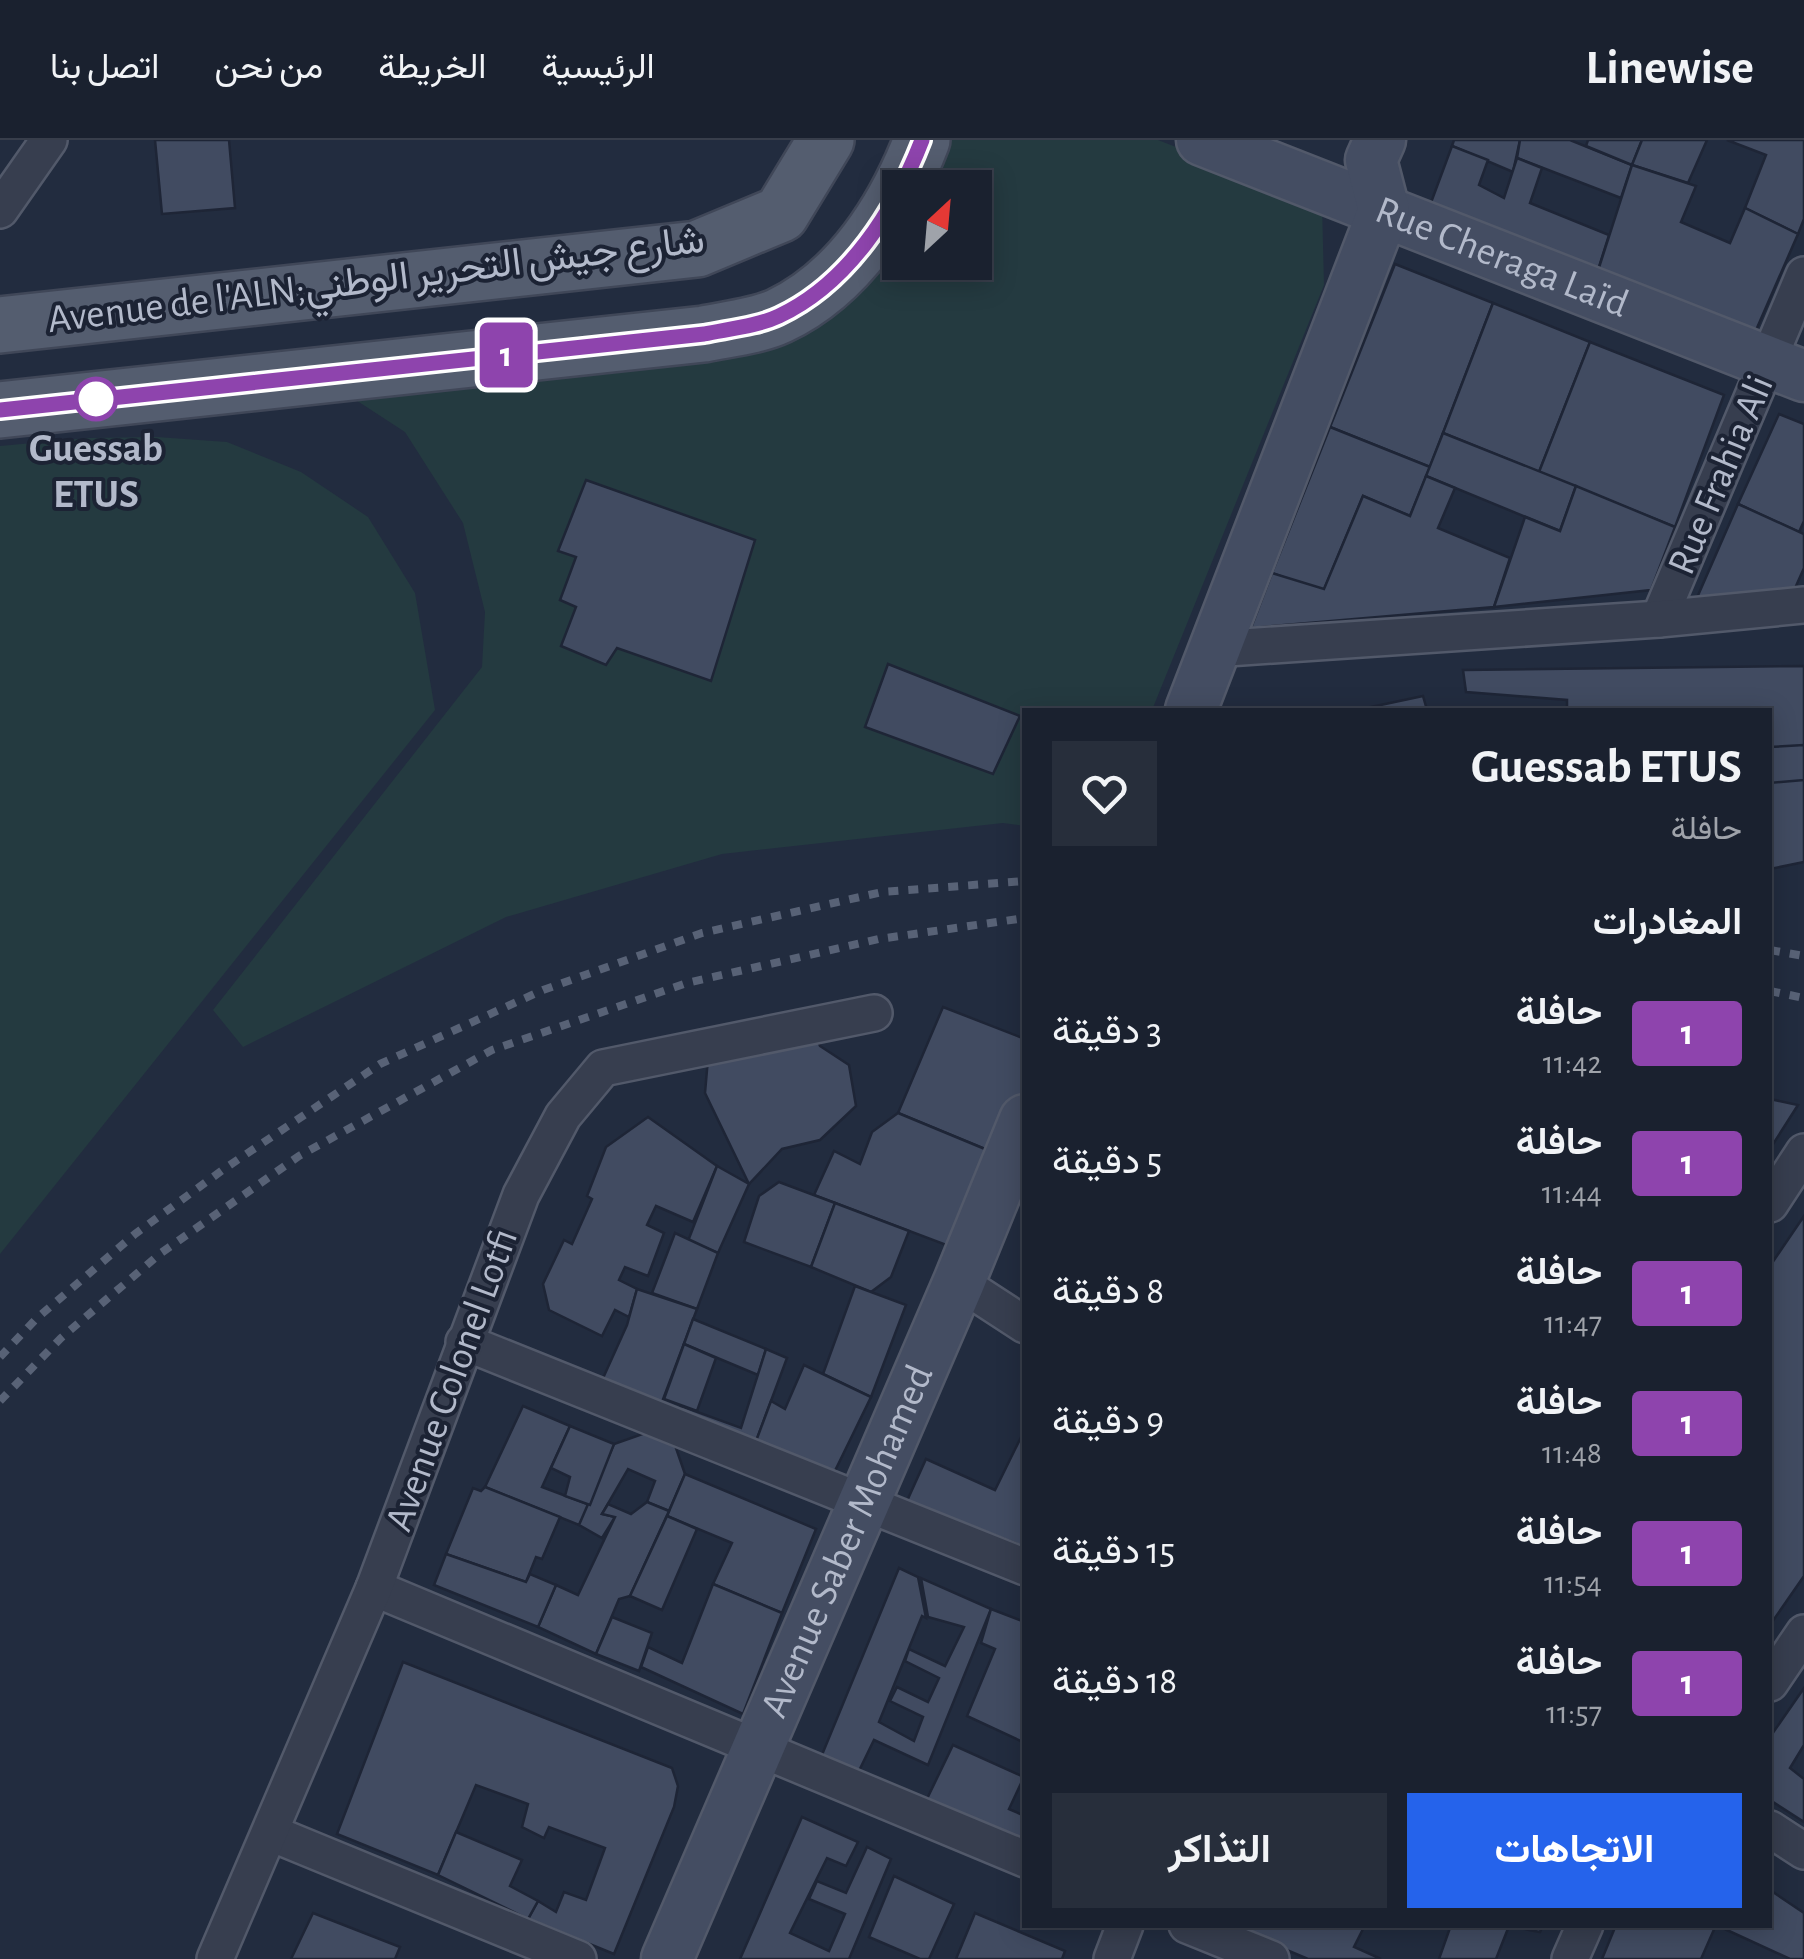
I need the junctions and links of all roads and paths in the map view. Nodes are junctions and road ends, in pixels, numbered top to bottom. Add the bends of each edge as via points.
1 (49, 140) edge
2 (826, 140) edge
3 (922, 140) edge
4 (1202, 140) edge
5 (1380, 140) edge
6 (0, 210) edge
7 (1384, 210) junction
8 (1804, 275) edge
9 (0, 326) edge
10 (1786, 369) edge
11 (0, 410) edge
12 (1804, 605) edge
13 (1659, 619) junction
14 (1213, 649) junction
15 (1192, 708) edge
16 (874, 1013) dead end
17 (1022, 1127) edge
18 (1804, 1152) edge
19 (1772, 1201) edge
20 (959, 1282) junction
21 (1022, 1322) edge
22 (464, 1342) junction
23 (862, 1503) junction
24 (1022, 1567) edge
25 (374, 1588) junction
26 (1804, 1633) edge
27 (1772, 1679) edge
28 (757, 1749) junction
29 (1772, 1831) edge
30 (271, 1833) junction
31 (1804, 1852) edge
32 (1022, 1858) edge
33 (1124, 1928) edge
34 (1194, 1928) edge
35 (1585, 1928) edge
36 (215, 1959) edge
37 (578, 1959) edge
38 (667, 1959) edge
39 (1112, 1959) edge
40 (1271, 1959) edge
41 (1570, 1959) edge

1 - 6 street
2 - 9 main road, Avenue de l'ALN;شارع جيش التحرير الوطني via 781,214 697,250
3 - 11 main road, Avenue de l'ALN;شارع جيش التحرير الوطني via 872,235 825,288 777,318 704,334
4 - 7 street, Rue Cheraga Laïd
5 - 7 street via 1371,160
7 - 10 street, Rue Cheraga Laïd
7 - 14 street
8 - 10 street, Rue Frahia Ali
10 - 13 street, Rue Frahia Ali
12 - 13 street
13 - 14 street
14 - 15 street
16 - 22 street, Avenue Colonel Lotfi via 603,1068 564,1116 521,1196
17 - 20 street, Avenue Saber Mohamed
18 - 19 street
20 - 21 street
20 - 23 street, Avenue Saber Mohamed
22 - 23 street
22 - 25 street, Avenue Colonel Lotfi
23 - 24 street
23 - 28 street, Avenue Saber Mohamed
25 - 28 street
25 - 30 street, Avenue Colonel Lotfi
26 - 27 street
28 - 32 street
28 - 38 street, Avenue Saber Mohamed
29 - 31 street
30 - 36 street, Avenue Colonel Lotfi
30 - 37 street
33 - 39 street
34 - 40 street
35 - 41 street

